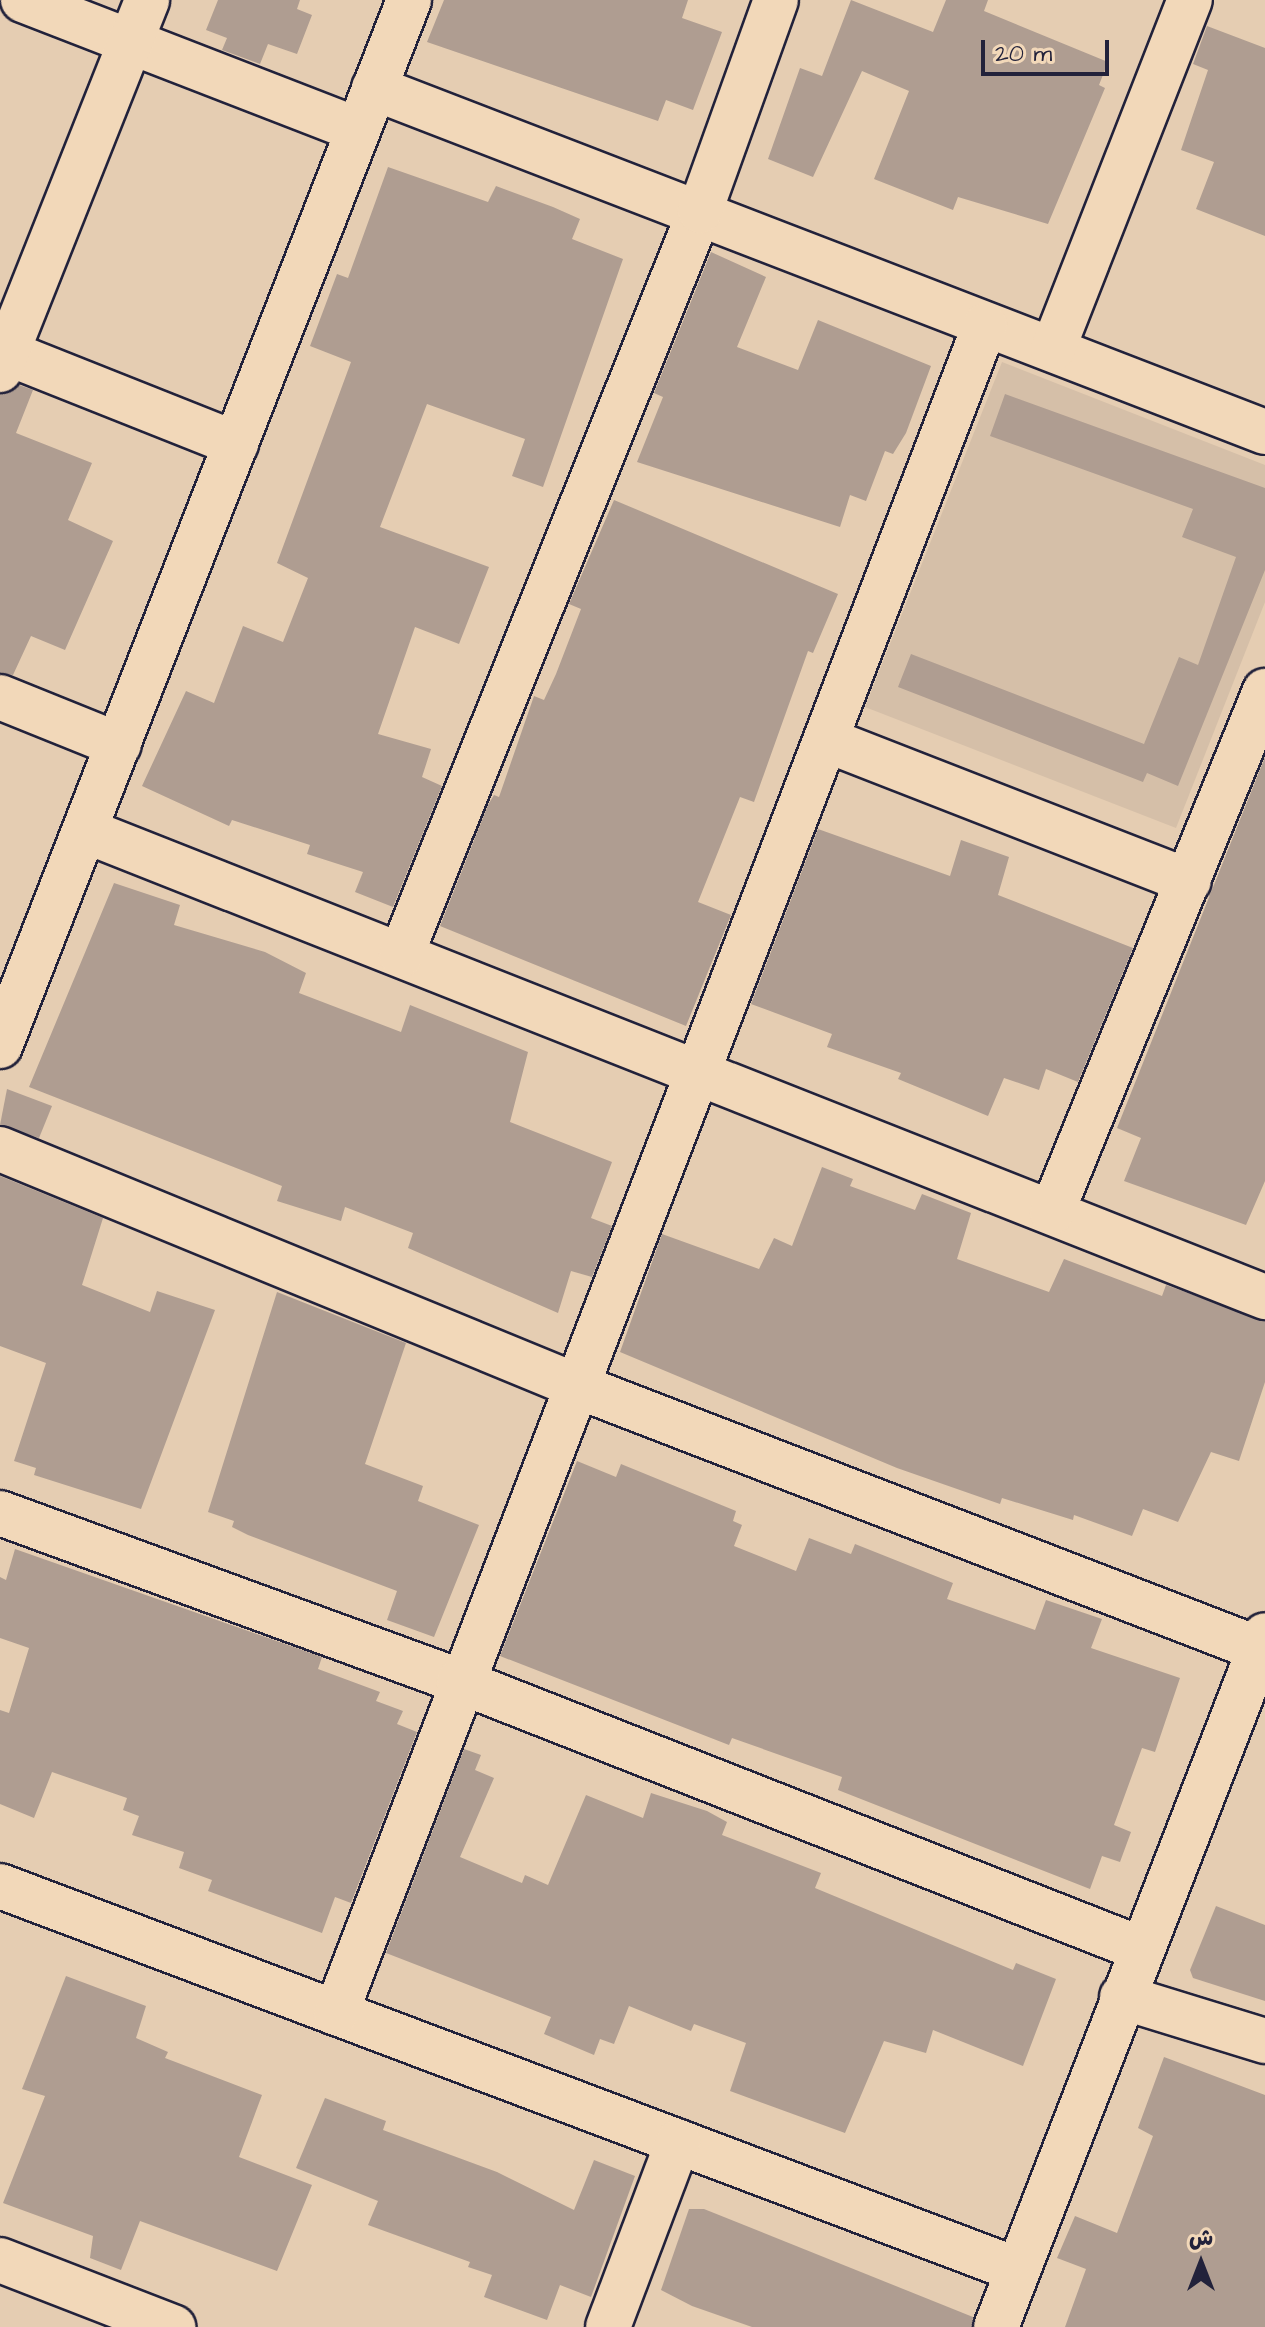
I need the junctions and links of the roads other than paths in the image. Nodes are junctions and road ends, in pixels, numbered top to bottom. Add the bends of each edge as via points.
1 (23, 0) edge
2 (147, 0) edge
3 (409, 0) edge
4 (776, 0) edge
5 (1190, 0) edge
6 (130, 42) junction
7 (374, 88) junction
8 (358, 130) junction
9 (700, 211) junction
10 (985, 325) junction
11 (1053, 349) junction
12 (2, 357) edge
13 (1265, 432) edge
14 (236, 444) junction
15 (1265, 691) edge
16 (0, 697) edge
17 (829, 741) junction
18 (119, 745) junction
19 (86, 831) junction
20 (1189, 881) junction
21 (401, 955) junction
22 (1, 1043) edge
23 (698, 1072) junction
24 (0, 1149) edge
25 (1052, 1212) junction
26 (1265, 1297) edge
27 (577, 1386) junction
28 (0, 1513) edge
29 (1262, 1642) edge
30 (459, 1681) junction
31 (0, 1886) edge
32 (1141, 1949) junction
33 (1122, 1997) junction
34 (336, 2013) junction
35 (1265, 2041) edge
36 (678, 2142) junction
37 (0, 2260) edge
38 (1015, 2269) junction
39 (173, 2327) edge
40 (608, 2327) edge
41 (996, 2327) edge

1 - 6 street
2 - 6 street
3 - 7 street
4 - 9 street
5 - 11 street
6 - 8 street
6 - 12 street
7 - 8 street
7 - 9 street
8 - 14 street
9 - 10 street
9 - 21 street
10 - 11 street
10 - 17 street
11 - 13 street
12 - 14 street
14 - 18 street
15 - 20 street
16 - 18 street
17 - 20 street
17 - 23 street
18 - 19 street
19 - 21 street
19 - 22 street
20 - 25 street
21 - 23 street
23 - 25 street
23 - 27 street
24 - 27 street
25 - 26 street
27 - 29 street
27 - 30 street
28 - 30 street
29 - 32 street
30 - 32 street
30 - 34 street
31 - 34 street
32 - 33 street
33 - 35 street
33 - 38 street
34 - 36 street
36 - 38 street
36 - 40 street
37 - 39 street
38 - 41 street

